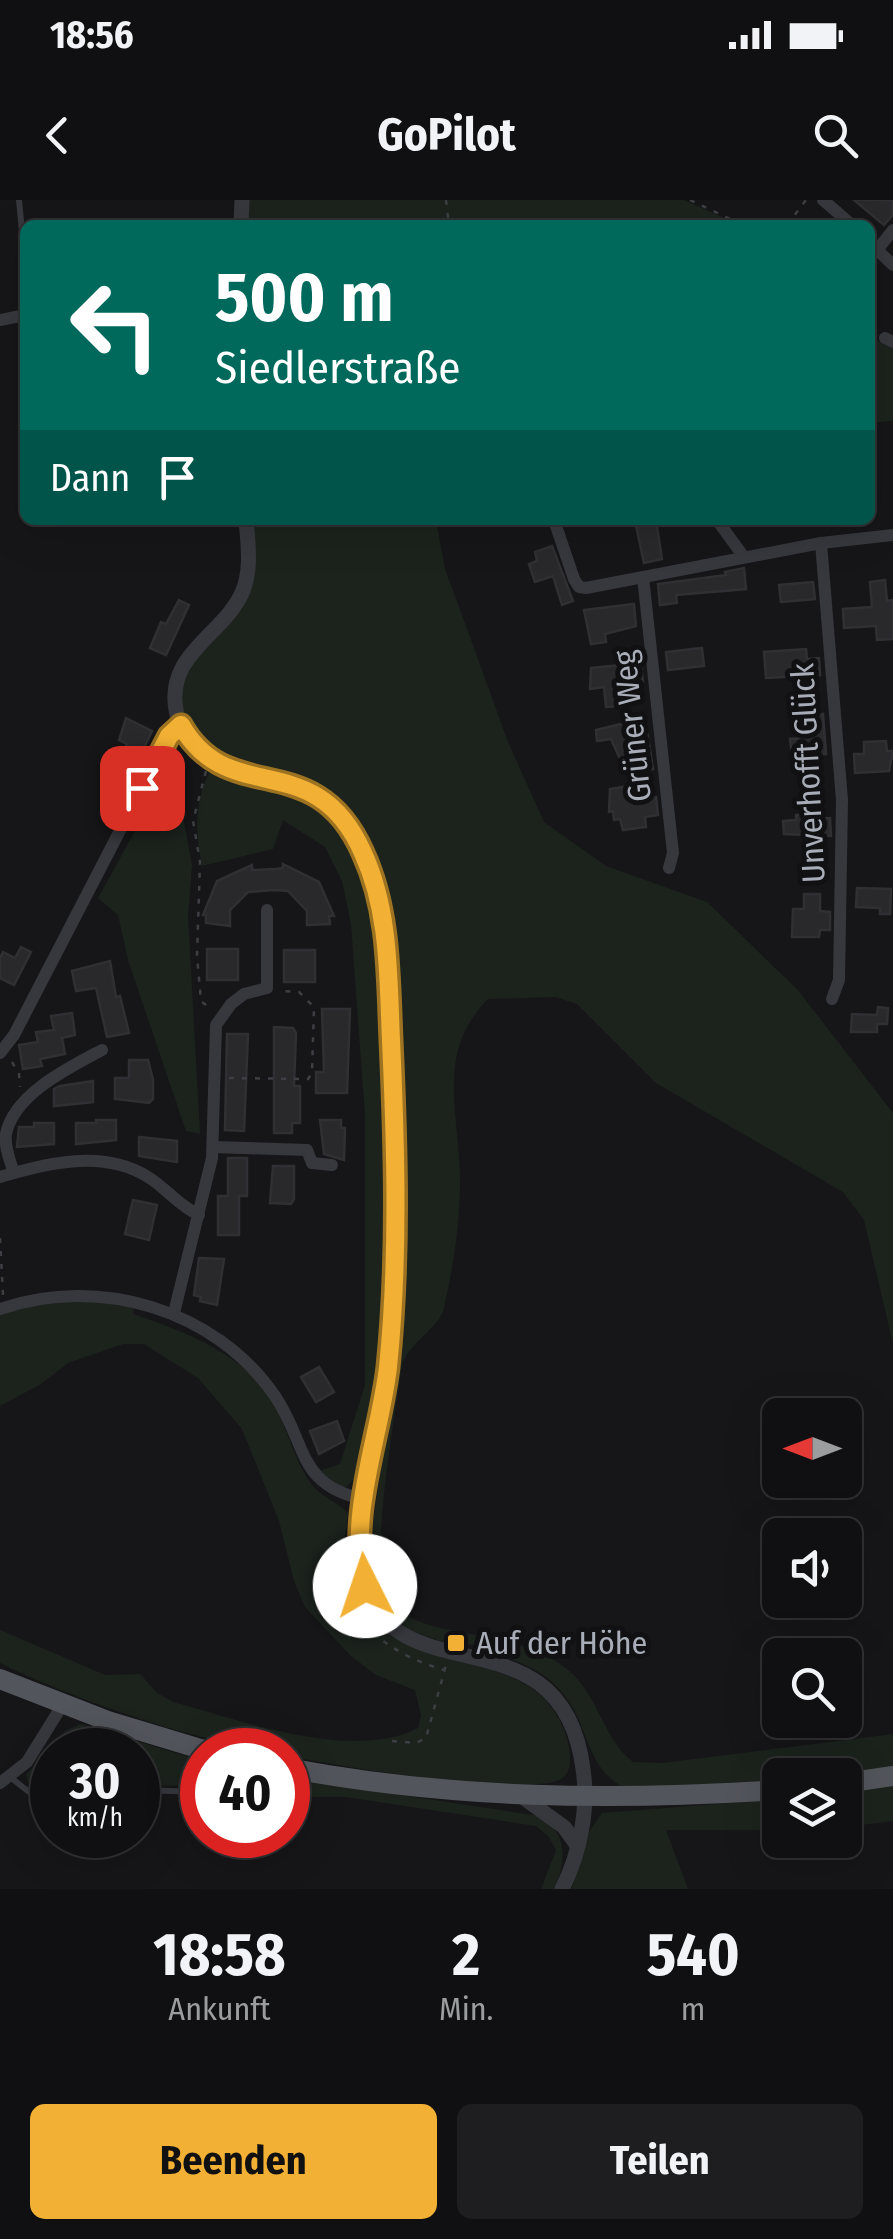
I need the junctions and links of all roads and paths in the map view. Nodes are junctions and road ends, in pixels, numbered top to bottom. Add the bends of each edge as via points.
1 (690, 200) edge
2 (806, 200) edge
3 (822, 200) edge
4 (732, 220) edge
5 (791, 220) edge
6 (846, 220) edge
7 (875, 247) edge
8 (893, 265) edge
9 (246, 525) edge
10 (556, 525) edge
11 (721, 525) edge
12 (893, 535) edge
13 (821, 543) junction
14 (744, 557) junction
15 (644, 577) junction
16 (181, 725) junction
17 (211, 761) junction
18 (668, 868) dead end
19 (267, 910) dead end
20 (267, 988) junction
21 (832, 999) dead end
22 (220, 1016) junction
23 (102, 1050) dead end
24 (2, 1051) edge
25 (213, 1077) junction
26 (27, 1102) junction
27 (213, 1148) junction
28 (332, 1165) dead end
29 (7, 1175) edge
30 (199, 1215) junction
31 (0, 1238) edge
32 (3, 1308) edge
33 (174, 1313) junction
34 (366, 1500) junction
35 (449, 1651) junction
36 (0, 1679) edge
37 (63, 1704) junction
38 (392, 1741) dead end
39 (180, 1742) edge
40 (310, 1771) edge
41 (893, 1776) edge
42 (5, 1780) edge
43 (862, 1781) edge
44 (762, 1791) edge
45 (30, 1792) edge
46 (521, 1796) junction
47 (585, 1798) junction
48 (577, 1845) junction
49 (566, 1888) edge

1 - 4 path
2 - 5 path
3 - 6 street
7 - 8 street
9 - 16 street via 244,587 183,663 175,695
10 - 15 street via 579,587
11 - 14 street
12 - 13 street
13 - 14 street
13 - 21 street, Unverhofft Glück via 842,800 839,980
14 - 15 street
15 - 18 street, Grüner Weg via 673,853
16 - 17 street
16 - 24 street via 169,736
17 - 22 path via 193,821 200,862 197,956 202,1001
17 - 34 street via 310,790 331,803 365,856 382,910 393,1069 394,1265 388,1367
19 - 20 street
20 - 22 street via 244,994
20 - 25 path via 299,992 314,1007 312,1073 308,1079
22 - 25 street
23 - 26 street via 61,1072
24 - 26 path via 19,1074
25 - 27 street
26 - 29 street via 5,1140
27 - 28 street via 306,1150 312,1163
27 - 30 street
29 - 30 street via 70,1162 115,1164 151,1178
30 - 33 street
31 - 32 path
32 - 33 street via 80,1295
33 - 34 street via 229,1347 269,1388 320,1483
34 - 35 street via 360,1559 371,1602 402,1633
35 - 38 path via 426,1738
35 - 47 street via 532,1678 564,1708 581,1752
36 - 37 main road
37 - 39 main road
37 - 42 street via 34,1753
40 - 46 main road
41 - 43 main road
42 - 45 lane
44 - 47 main road
46 - 47 main road
46 - 48 street
47 - 48 street
48 - 49 street

